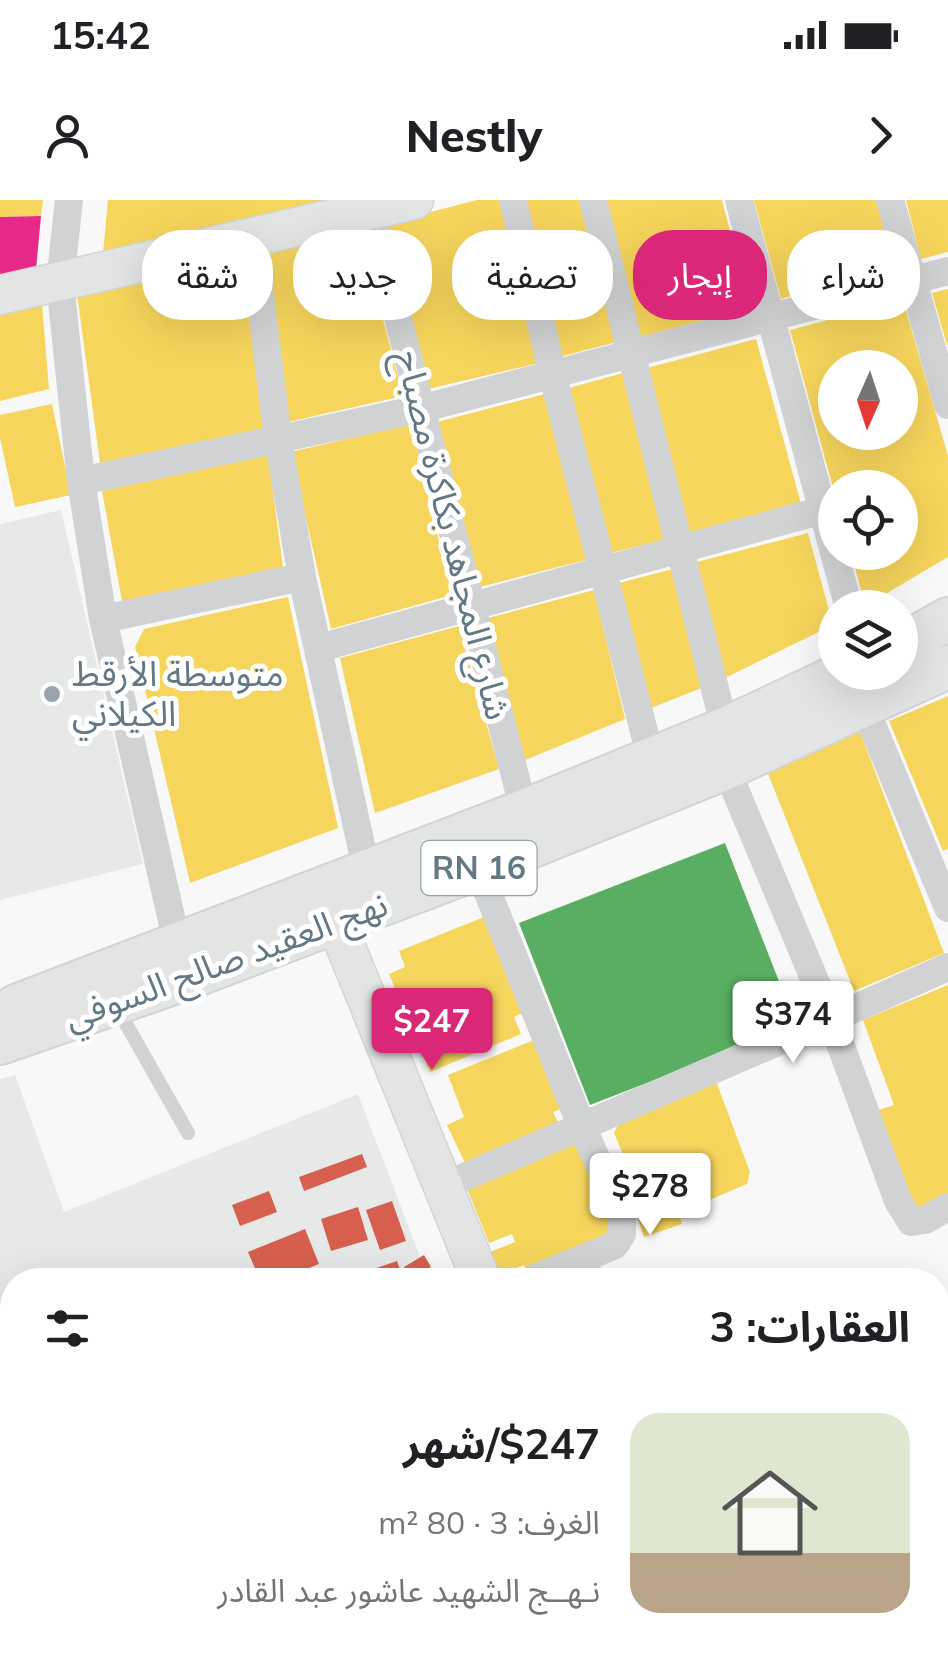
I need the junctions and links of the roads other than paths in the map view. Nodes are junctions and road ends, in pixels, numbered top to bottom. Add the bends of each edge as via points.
1 (69, 200) edge
2 (414, 200) edge
3 (513, 200) edge
4 (593, 200) edge
5 (739, 200) edge
6 (890, 200) edge
7 (369, 205) edge
8 (898, 230) edge
9 (273, 232) edge
10 (142, 264) edge
11 (948, 271) edge
12 (920, 279) edge
13 (60, 283) junction
14 (0, 295) edge
15 (920, 308) edge
16 (787, 314) edge
17 (770, 319) junction
18 (263, 320) edge
19 (632, 356) junction
20 (553, 376) junction
21 (948, 404) edge
22 (420, 408) junction
23 (278, 439) junction
24 (81, 481) junction
25 (818, 492) edge
26 (818, 511) edge
27 (680, 551) junction
28 (602, 573) junction
29 (302, 577) junction
30 (470, 608) junction
31 (103, 619) junction
32 (948, 619) edge
33 (918, 636) edge
34 (319, 648) junction
35 (948, 667) edge
36 (918, 674) edge
37 (850, 690) edge
38 (855, 690) edge
39 (726, 748) junction
40 (651, 760) junction
41 (524, 811) junction
42 (940, 865) edge
43 (478, 868) junction
44 (367, 872) junction
45 (329, 906) junction
46 (948, 908) edge
47 (178, 947) junction
48 (948, 967) edge
49 (114, 1003) junction
50 (0, 1012) edge
51 (831, 1019) junction
52 (0, 1043) edge
53 (581, 1125) junction
54 (188, 1134) dead end
55 (441, 1187) junction
56 (948, 1207) edge
57 (475, 1268) edge
58 (562, 1268) edge

1 - 13 street
2 - 7 street
3 - 20 street
4 - 19 street
5 - 17 street
6 - 8 street
7 - 9 street
7 - 22 street, شارع المجاهد بكاكرة مصباح
10 - 13 street
11 - 12 street
13 - 14 street
13 - 24 street
15 - 21 street
16 - 17 street
17 - 19 street
17 - 25 street
18 - 23 street
19 - 20 street
19 - 27 street
20 - 22 street
20 - 28 street
22 - 23 street
22 - 30 street, شارع المجاهد بكاكرة مصباح
23 - 24 street
23 - 29 street
24 - 31 street
26 - 27 street
27 - 28 street
27 - 39 street
28 - 30 street
28 - 40 street
29 - 31 street
29 - 34 street
30 - 34 street
30 - 41 street, شارع المجاهد بكاكرة مصباح
31 - 47 street
32 - 33 main road
34 - 44 street
35 - 36 main road, نهج العقيد صالح السوفي / RN 16
37 - 39 main road, نهج العقيد صالح السوفي / RN 16
38 - 42 street
39 - 40 main road, نهج العقيد صالح السوفي / RN 16
39 - 43 main road, نهج العقيد صالح السوفي / RN 16
39 - 51 street
40 - 41 main road, نهج العقيد صالح السوفي / RN 16
41 - 44 main road, نهج العقيد صالح السوفي / RN 16
42 - 46 street
43 - 45 main road, نهج العقيد صالح السوفي / RN 16
43 - 53 street
44 - 45 main road, نهج العقيد صالح السوفي / RN 16
45 - 47 main road, نهج العقيد صالح السوفي / RN 16
45 - 49 main road, نهج العقيد صالح السوفي / RN 16
45 - 55 street
47 - 50 main road, نهج العقيد صالح السوفي / RN 16
48 - 51 street
49 - 52 main road, نهج العقيد صالح السوفي / RN 16
49 - 54 lane
51 - 53 street
51 - 56 street via 904,1212 911,1222
53 - 55 street
53 - 58 street via 616,1201 622,1234 615,1245
55 - 57 street

